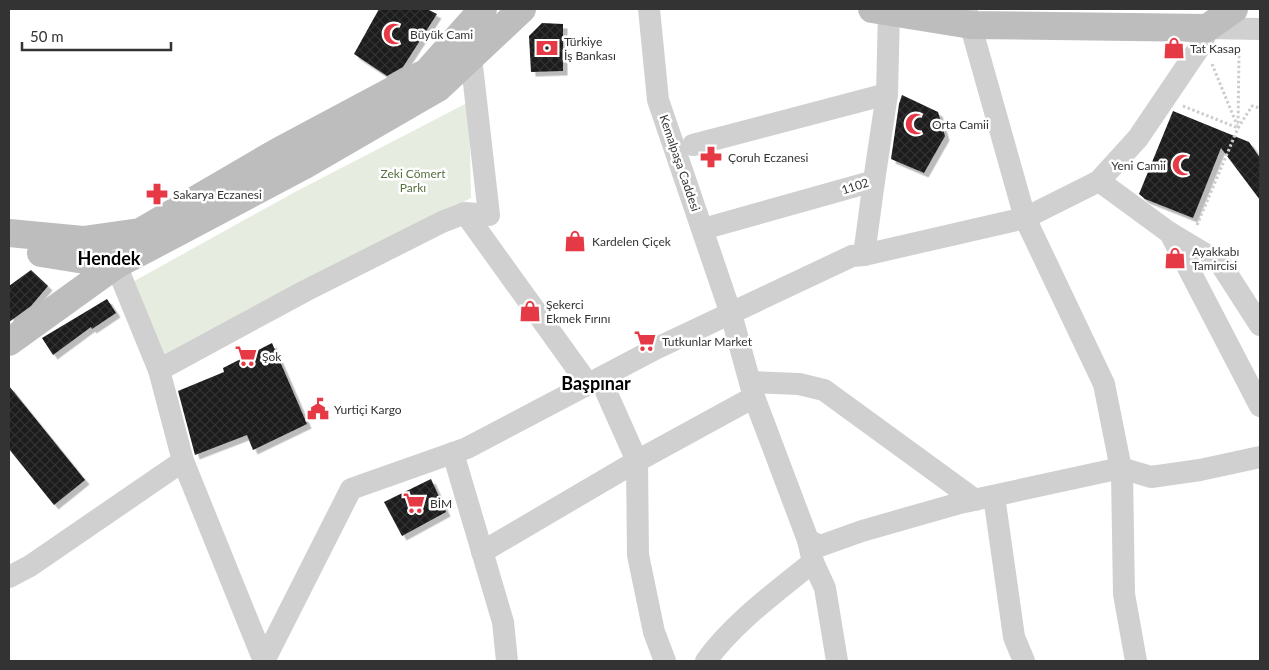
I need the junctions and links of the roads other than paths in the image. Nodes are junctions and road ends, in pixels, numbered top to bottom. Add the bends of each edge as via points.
1 (483, 9) edge
2 (522, 9) edge
3 (649, 9) edge
4 (1076, 9) edge
5 (881, 10) edge
6 (969, 17) edge
7 (1245, 22) edge
8 (1200, 23) edge
9 (476, 52) junction
10 (887, 94) junction
11 (693, 145) dead end
12 (874, 181) junction
13 (1099, 181) junction
14 (464, 213) junction
15 (1025, 218) junction
16 (703, 229) junction
17 (140, 232) junction
18 (1170, 232) junction
19 (9, 234) edge
20 (9, 248) edge
21 (864, 255) junction
22 (116, 265) junction
23 (731, 314) junction
24 (1260, 325) edge
25 (9, 342) edge
26 (158, 370) junction
27 (594, 381) junction
28 (752, 389) junction
29 (1260, 406) edge
30 (452, 453) junction
31 (1260, 457) edge
32 (183, 461) junction
33 (636, 461) junction
34 (1121, 468) junction
35 (985, 498) junction
36 (808, 540) junction
37 (482, 552) junction
38 (813, 562) junction
39 (9, 577) edge
40 (264, 661) edge
41 (507, 661) edge
42 (665, 661) edge
43 (706, 661) edge
44 (837, 661) edge
45 (1024, 661) edge
46 (1136, 661) edge

1 - 17 main road via 427,72 279,151
2 - 9 main road
3 - 16 street, Kemalpaşa Caddesi via 658,100
4 - 8 main road
5 - 6 main road
5 - 10 street, 1102
6 - 8 main road
6 - 15 street
7 - 8 main road
8 - 13 street via 1165,98 1138,138
9 - 14 street via 489,215
9 - 22 main road via 438,88 305,164
10 - 11 street
10 - 12 street, 1102
12 - 16 street, 1102
12 - 21 street
13 - 15 street
13 - 18 street
14 - 26 street via 305,291
14 - 27 street
15 - 21 street
15 - 34 street via 1104,384
16 - 23 street, Kemalpaşa Caddesi
17 - 19 main road via 84,240
17 - 22 main road
18 - 24 street via 1220,263
18 - 29 street
20 - 22 main road
21 - 23 street via 852,256
22 - 25 main road
22 - 26 street
23 - 27 street
23 - 28 street, Kemalpaşa Caddesi
26 - 32 street
27 - 30 street
27 - 33 street
28 - 33 street
28 - 35 street via 798,384 824,390
28 - 36 street, Kemalpaşa Caddesi
30 - 37 street
30 - 40 street via 351,489
31 - 34 street via 1151,477
32 - 39 street
32 - 40 street
33 - 37 street
33 - 42 street via 638,555 654,632
34 - 35 street
34 - 46 street via 1124,594
35 - 36 street via 862,531 820,546
35 - 45 street via 1014,637
36 - 38 street, Kemalpaşa Caddesi
37 - 41 street via 503,622
38 - 43 street via 764,601 715,648
38 - 44 street, Kemalpaşa Caddesi via 824,588

